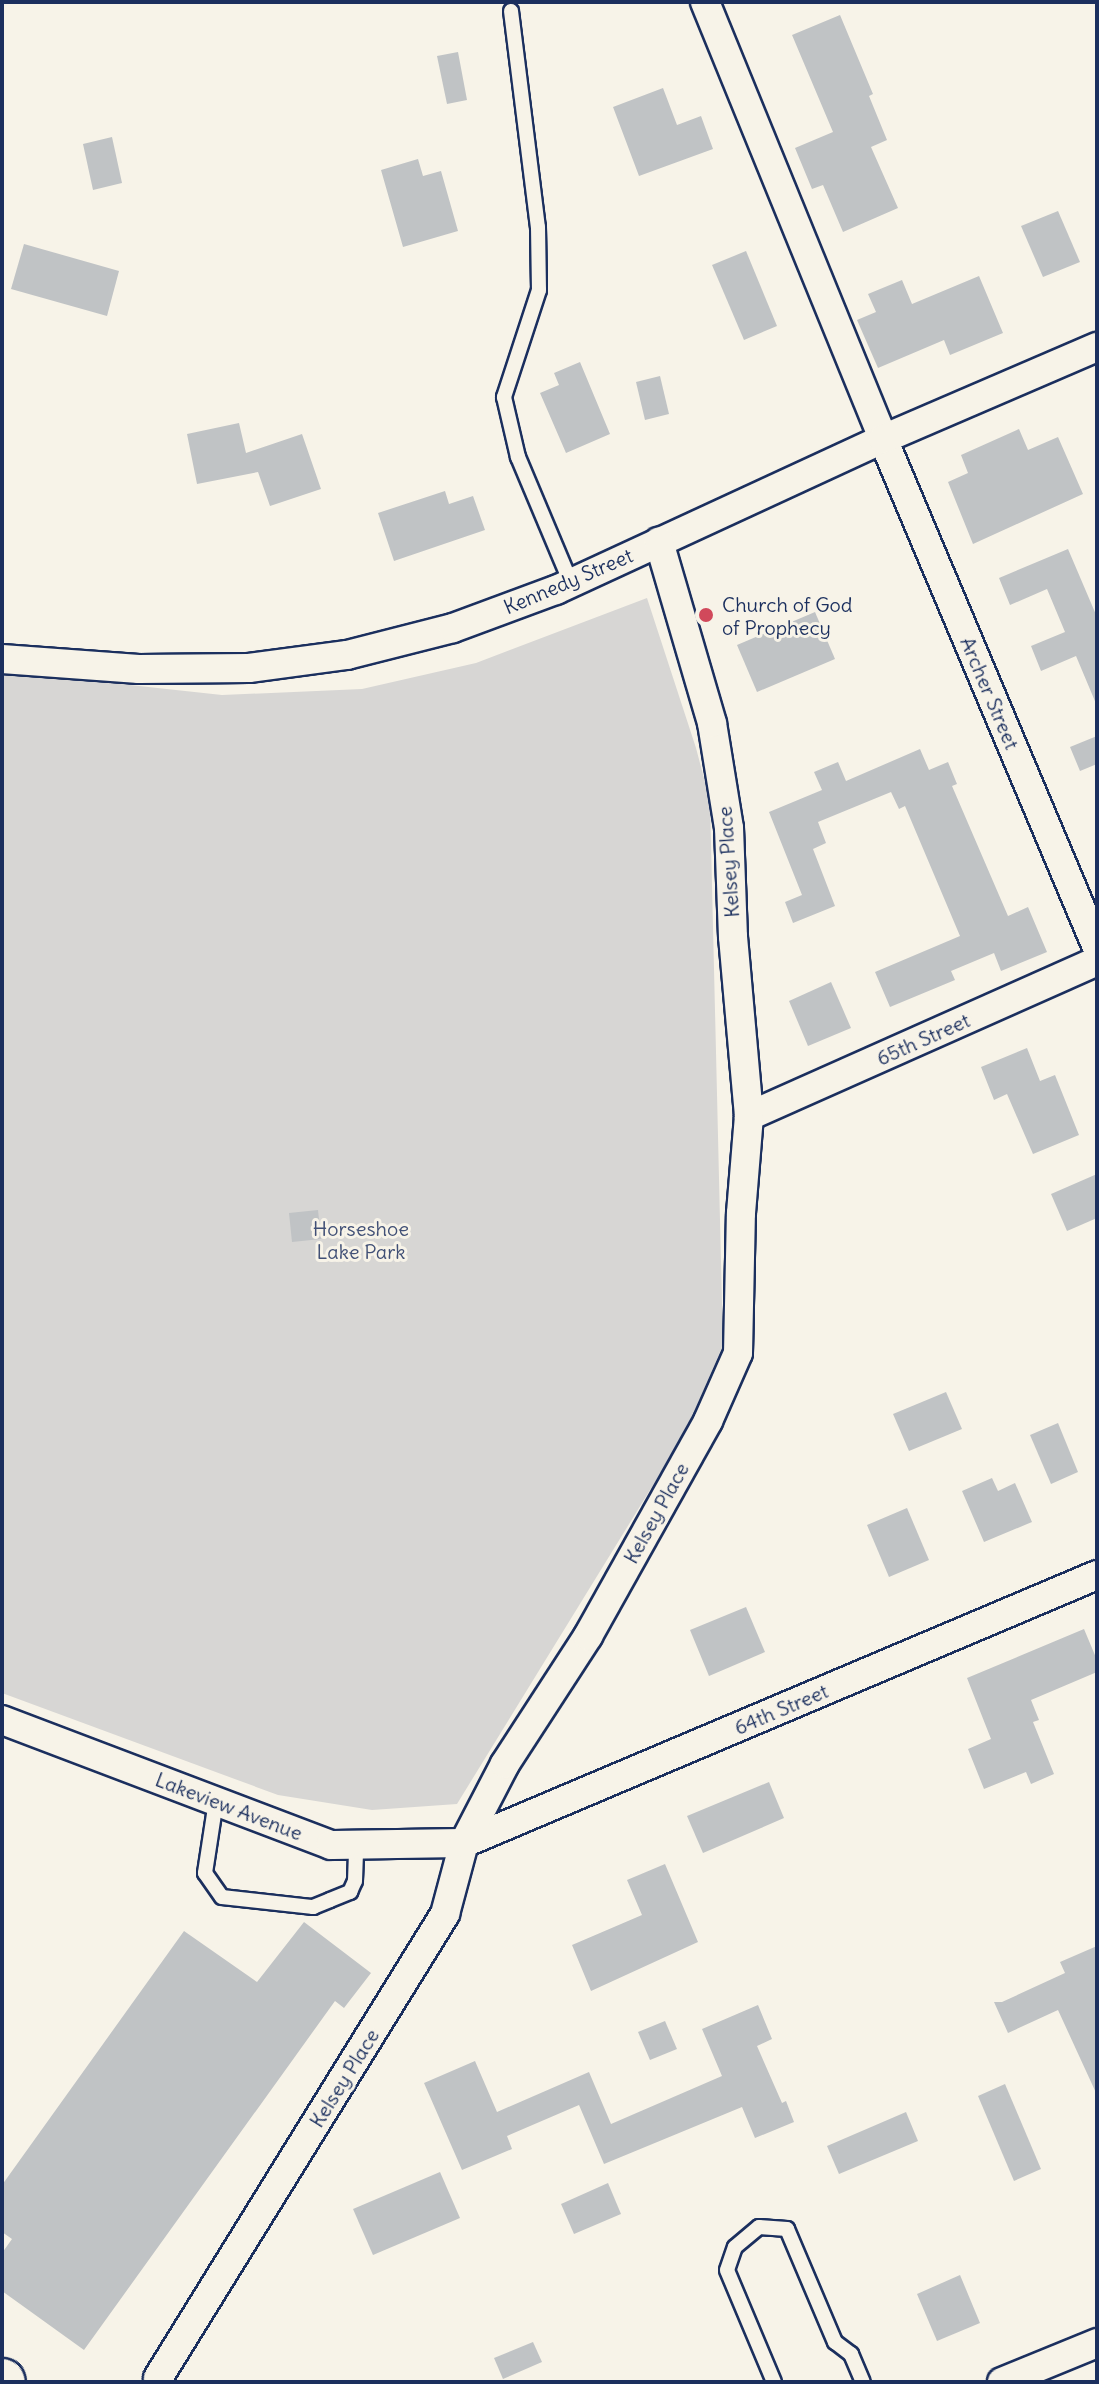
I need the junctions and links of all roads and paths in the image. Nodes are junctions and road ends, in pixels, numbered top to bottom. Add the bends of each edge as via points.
1 (705, 2) edge
2 (511, 11) dead end
3 (1097, 347) edge
4 (883, 439) junction
5 (659, 542) junction
6 (571, 583) junction
7 (2, 659) edge
8 (1097, 947) edge
9 (1097, 961) edge
10 (749, 1116) junction
11 (1097, 1575) edge
12 (2, 1720) edge
13 (216, 1801) junction
14 (464, 1843) junction
15 (356, 1844) junction
16 (1097, 2343) edge
17 (158, 2378) dead end
18 (774, 2382) edge
19 (863, 2382) edge
20 (1002, 2382) edge

1 - 4 street, Archer Street
2 - 6 lane via 538,227 539,290 504,397 518,457
3 - 4 street, Kennedy Street
4 - 5 street, Kennedy Street
4 - 8 street, Archer Street
5 - 6 street, Kennedy Street
5 - 10 street, Kelsey Place via 712,723 729,828
6 - 7 street, Kennedy Street via 453,628 319,659 249,668 139,669
9 - 10 street, 65th Street
10 - 14 street, Kelsey Place via 738,1353 701,1433 588,1636 505,1764
11 - 14 street, 64th Street
12 - 13 street, Lakeview Avenue
13 - 15 street, Lakeview Avenue via 331,1845
13 - 15 lane via 205,1873 222,1897 313,1907 350,1892
14 - 15 street, Lakeview Avenue
14 - 17 street, Kelsey Place via 445,1914
16 - 20 street
18 - 19 lane via 727,2270 735,2247 759,2227 787,2229 835,2342 851,2354

